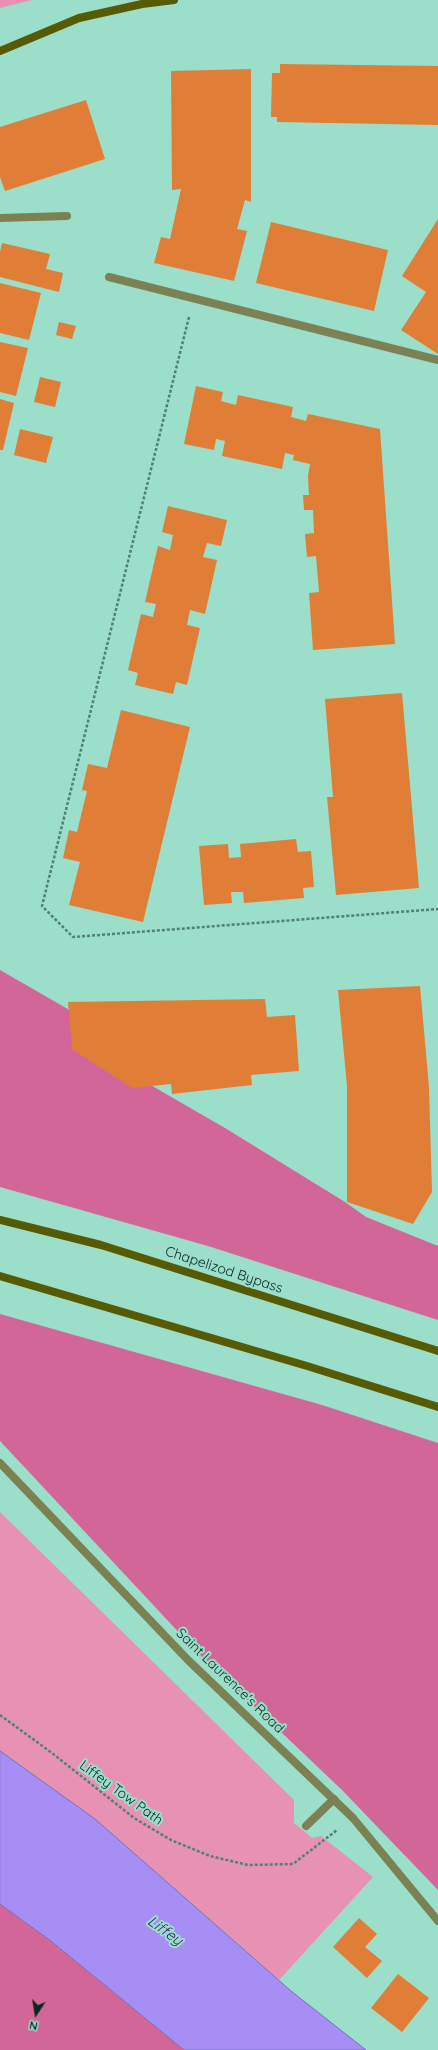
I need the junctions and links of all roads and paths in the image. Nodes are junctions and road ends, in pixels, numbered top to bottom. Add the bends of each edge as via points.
1 (174, 0) edge
2 (0, 51) edge
3 (67, 216) dead end
4 (0, 218) edge
5 (109, 277) dead end
6 (190, 309) dead end
7 (438, 360) edge
8 (438, 909) edge
9 (0, 1220) edge
10 (0, 1276) edge
11 (438, 1351) edge
12 (438, 1407) edge
13 (0, 1463) edge
14 (0, 1715) edge
15 (334, 1799) junction
16 (306, 1826) dead end
17 (309, 1851) dead end
18 (438, 1921) edge

1 - 2 main road via 142,4 79,18
3 - 4 street
5 - 7 street
6 - 8 path via 42,906 73,937
9 - 11 main road, Chapelizod Bypass via 101,1245
10 - 12 main road
13 - 15 street, Saint Laurence's Road via 188,1660
14 - 17 path, Liffey Tow Path via 134,1818 171,1840 210,1856 248,1865 293,1864
15 - 16 street
15 - 18 street, Saint Laurence's Road via 353,1818

